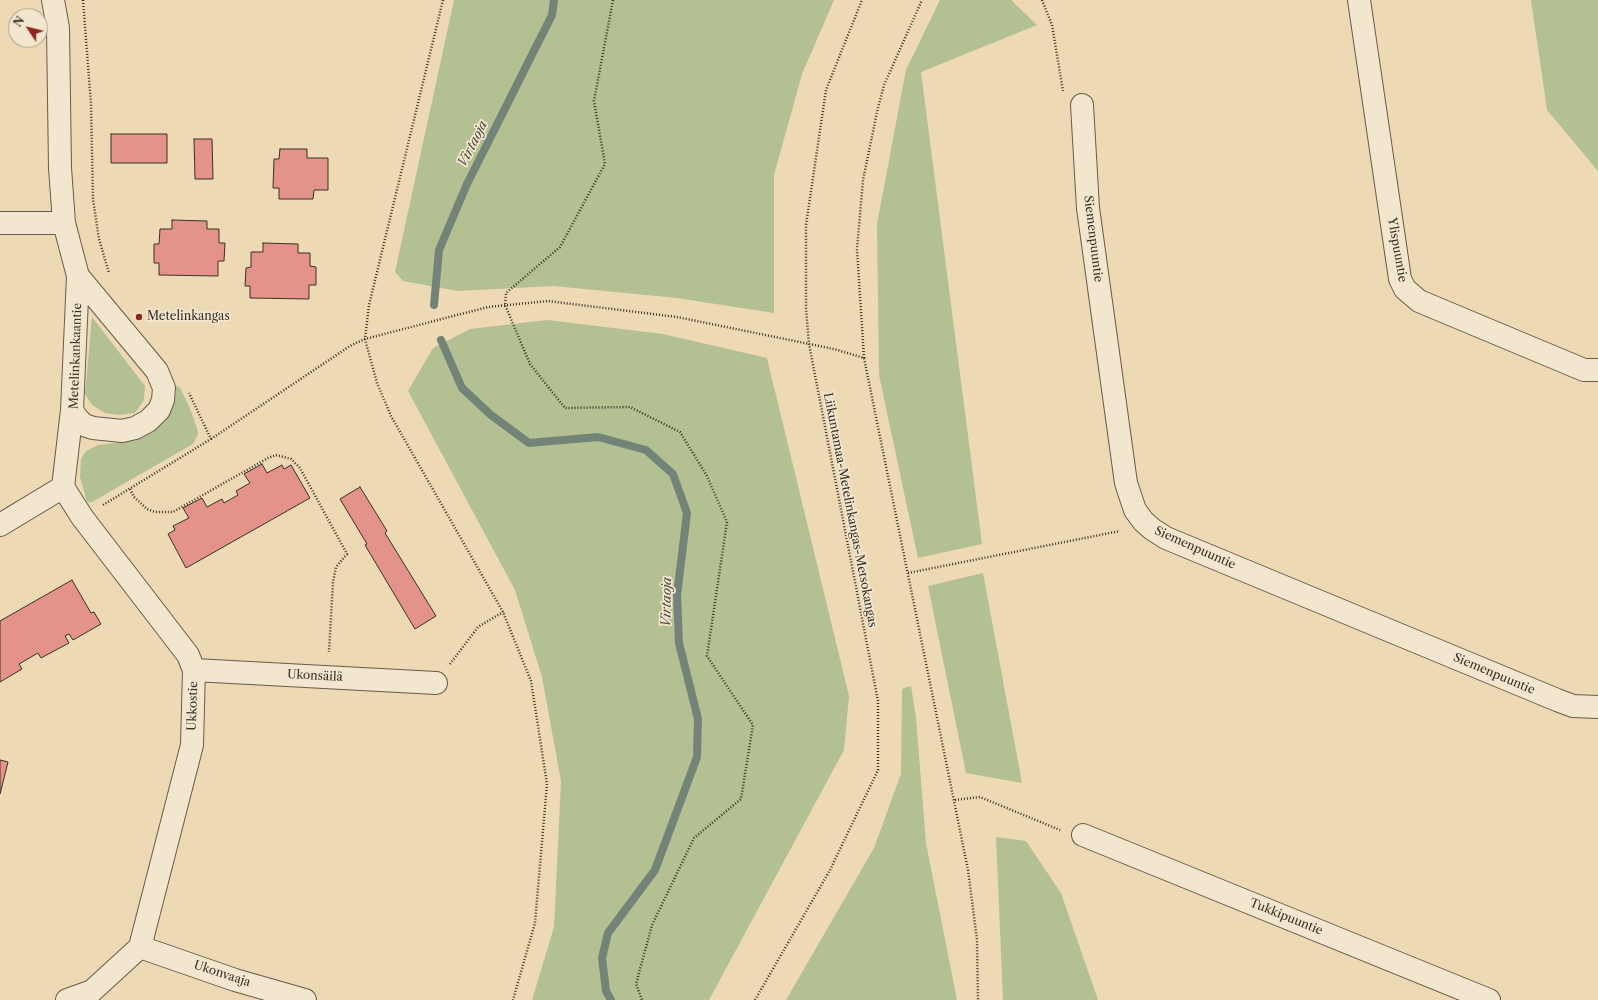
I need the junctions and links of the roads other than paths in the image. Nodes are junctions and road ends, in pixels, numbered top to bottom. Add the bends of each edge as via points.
1 (53, 0) edge
2 (1359, 0) edge
3 (1082, 105) road end
4 (0, 223) edge
5 (64, 224) junction
6 (78, 276) junction
7 (1598, 370) edge
8 (72, 410) junction
9 (64, 487) junction
10 (0, 525) edge
11 (194, 670) junction
12 (436, 683) road end
13 (1598, 707) edge
14 (1083, 835) road end
15 (140, 946) junction
16 (67, 1000) edge
17 (305, 1000) edge
18 (1489, 1000) edge

1 - 5 street, Metelinkankaantie via 58,28 60,168
2 - 7 street, Ylispuuntie via 1400,279 1405,290 1419,301 1584,370
3 - 13 street, Siemenpuuntie via 1088,208 1126,483 1135,510 1143,521 1166,538 1550,697 1573,706
4 - 5 street
5 - 6 street, Metelinkankaantie
6 - 8 street, Metelinkankaantie
6 - 8 street, Metelinkankaantie via 157,371 162,380 163,394 159,410 148,421 122,431 84,425
8 - 9 street
9 - 10 street
9 - 11 street, Ukkostie via 82,517 188,655
11 - 12 street, Ukonsäilä
11 - 15 street, Ukkostie via 192,745
14 - 18 street, Tukkipuuntie
15 - 16 street via 92,991
15 - 17 street, Ukonvaaja via 236,980

